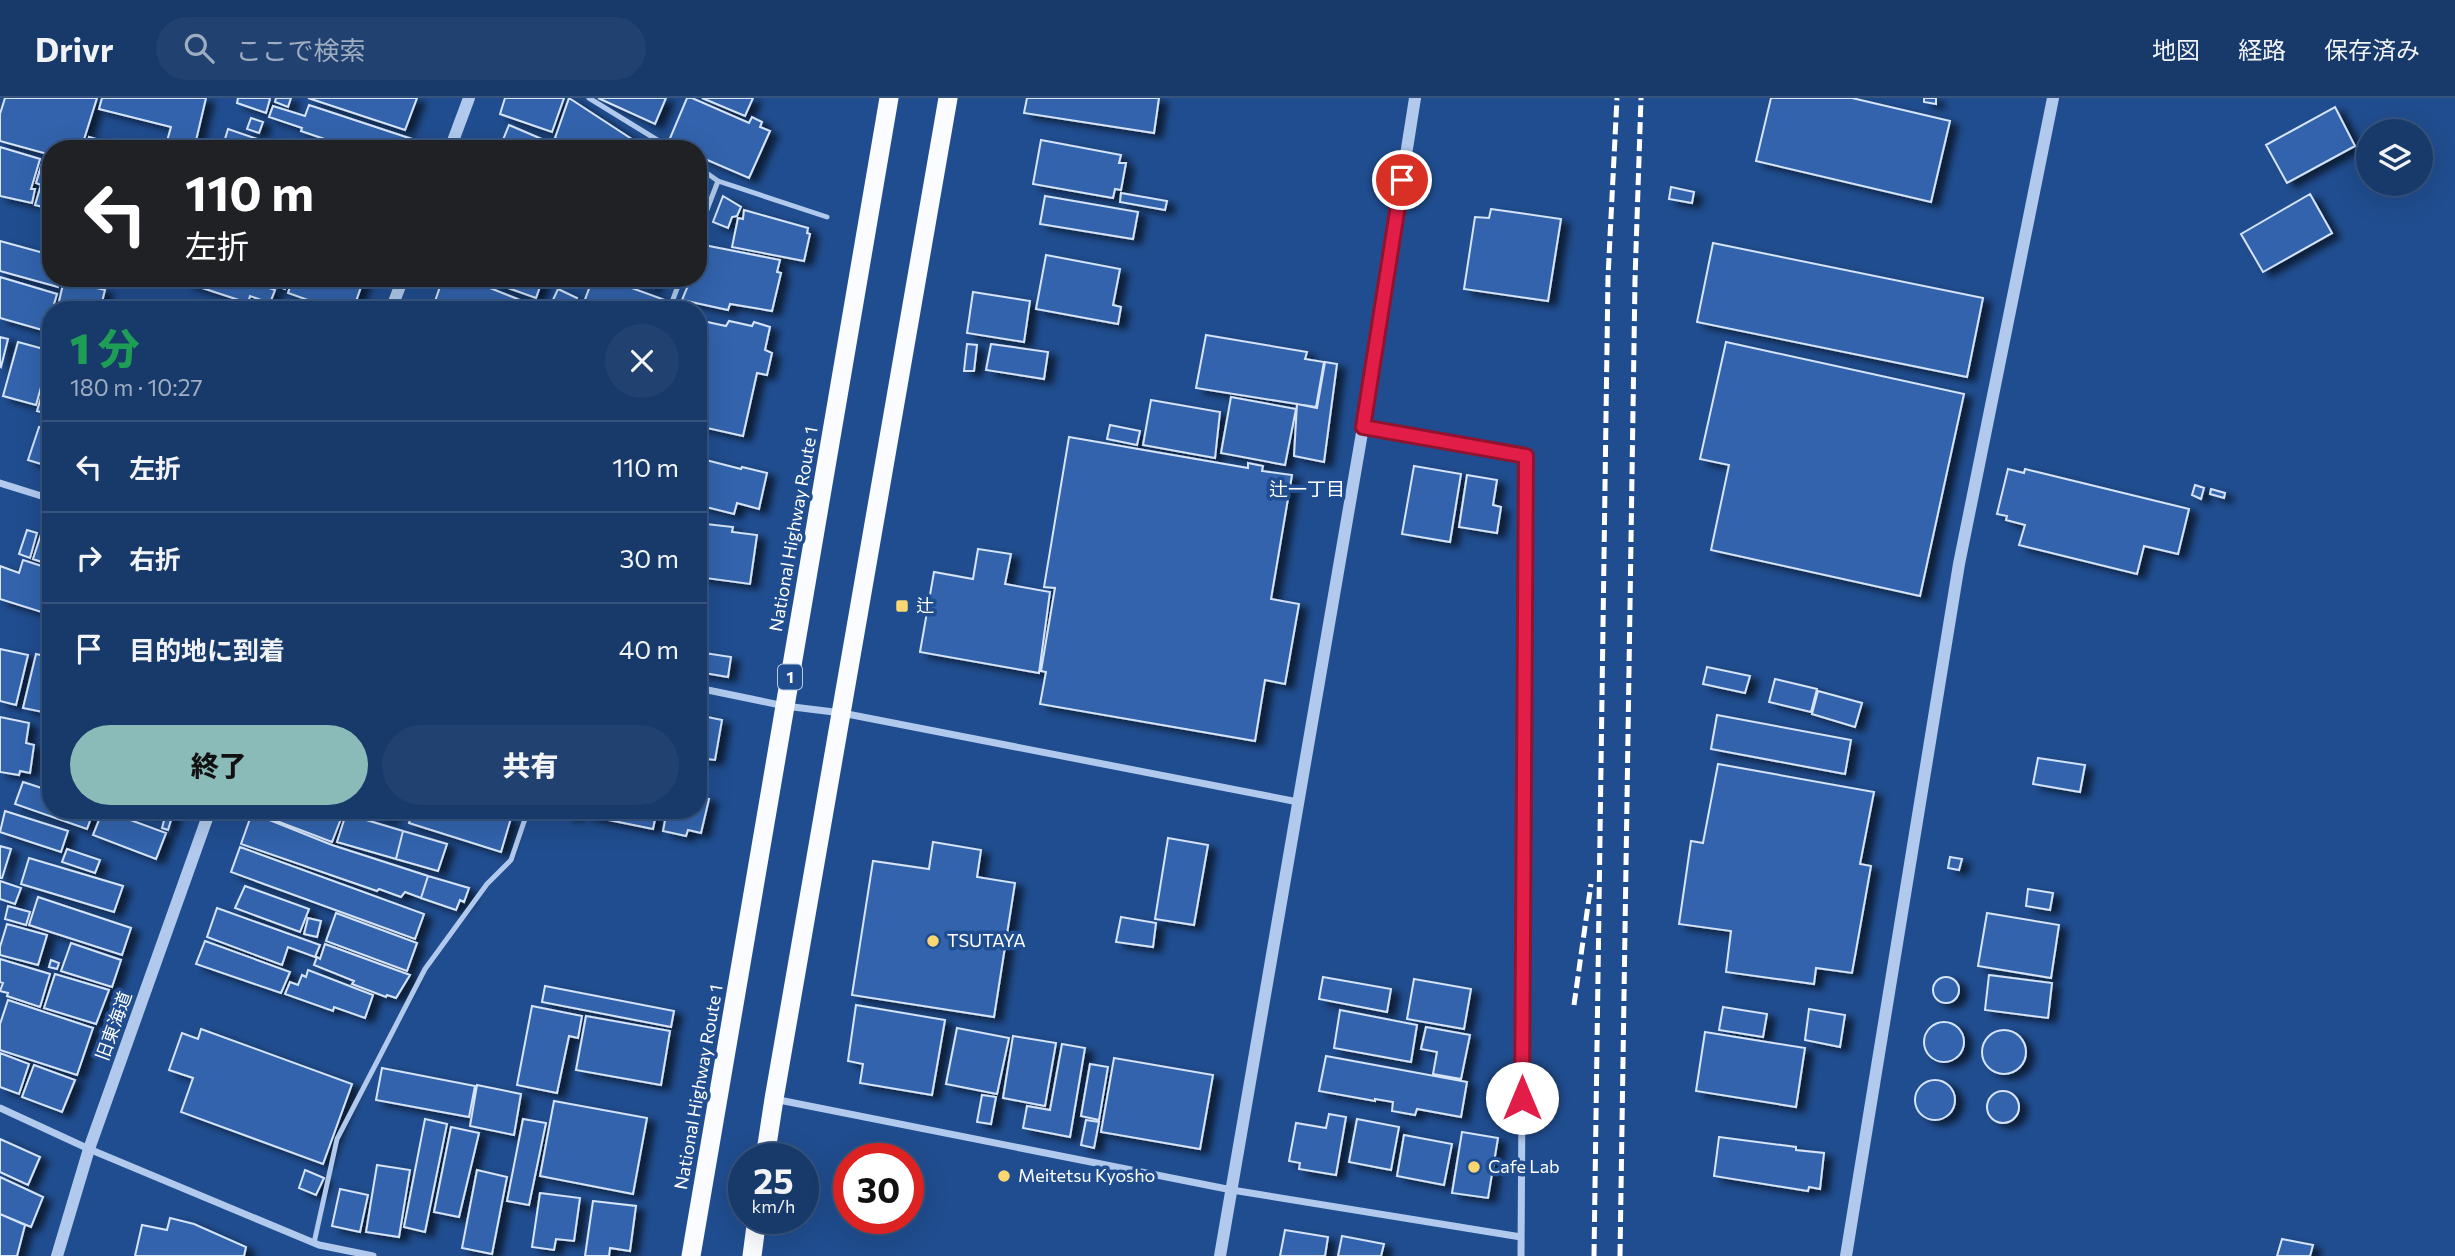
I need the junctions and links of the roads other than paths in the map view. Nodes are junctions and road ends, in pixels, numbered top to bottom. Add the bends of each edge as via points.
1 (469, 98) edge
2 (589, 98) edge
3 (889, 98) edge
4 (948, 98) edge
5 (1415, 98) edge
6 (2053, 98) edge
7 (453, 140) edge
8 (657, 140) edge
9 (707, 173) edge
10 (718, 181) junction
11 (707, 210) edge
12 (827, 217) dead end
13 (1363, 427) junction
14 (0, 483) edge
15 (42, 496) edge
16 (707, 690) edge
17 (785, 706) junction
18 (842, 713) junction
19 (1298, 802) junction
20 (207, 819) edge
21 (525, 819) edge
22 (774, 1099) junction
23 (0, 1108) edge
24 (767, 1143) edge
25 (89, 1149) junction
26 (1232, 1190) junction
27 (755, 1234) edge
28 (1521, 1237) junction
29 (314, 1243) junction
30 (352, 1254) edge
31 (57, 1256) edge
32 (373, 1256) edge
33 (691, 1256) edge
34 (752, 1256) edge
35 (1220, 1256) edge
36 (1521, 1256) edge
37 (1846, 1256) edge

1 - 7 street
2 - 8 lane
3 - 17 highway, National Highway Route 1 / 1
4 - 18 highway
5 - 13 street
6 - 37 street via 1959,564
9 - 10 lane
10 - 11 lane
10 - 12 lane
13 - 19 street
13 - 28 street via 1526,456
14 - 15 street
16 - 17 street
17 - 18 street
17 - 33 highway, National Highway Route 1 / 1
18 - 19 street
18 - 22 highway
19 - 26 street
20 - 25 street, 旧東海道
21 - 29 lane via 512,860 487,884 425,969 337,1139
22 - 24 highway
22 - 26 street
23 - 25 street
25 - 29 street
25 - 31 street, 旧東海道
26 - 28 street
26 - 35 street
27 - 34 highway
28 - 36 street
29 - 30 street
30 - 32 street

